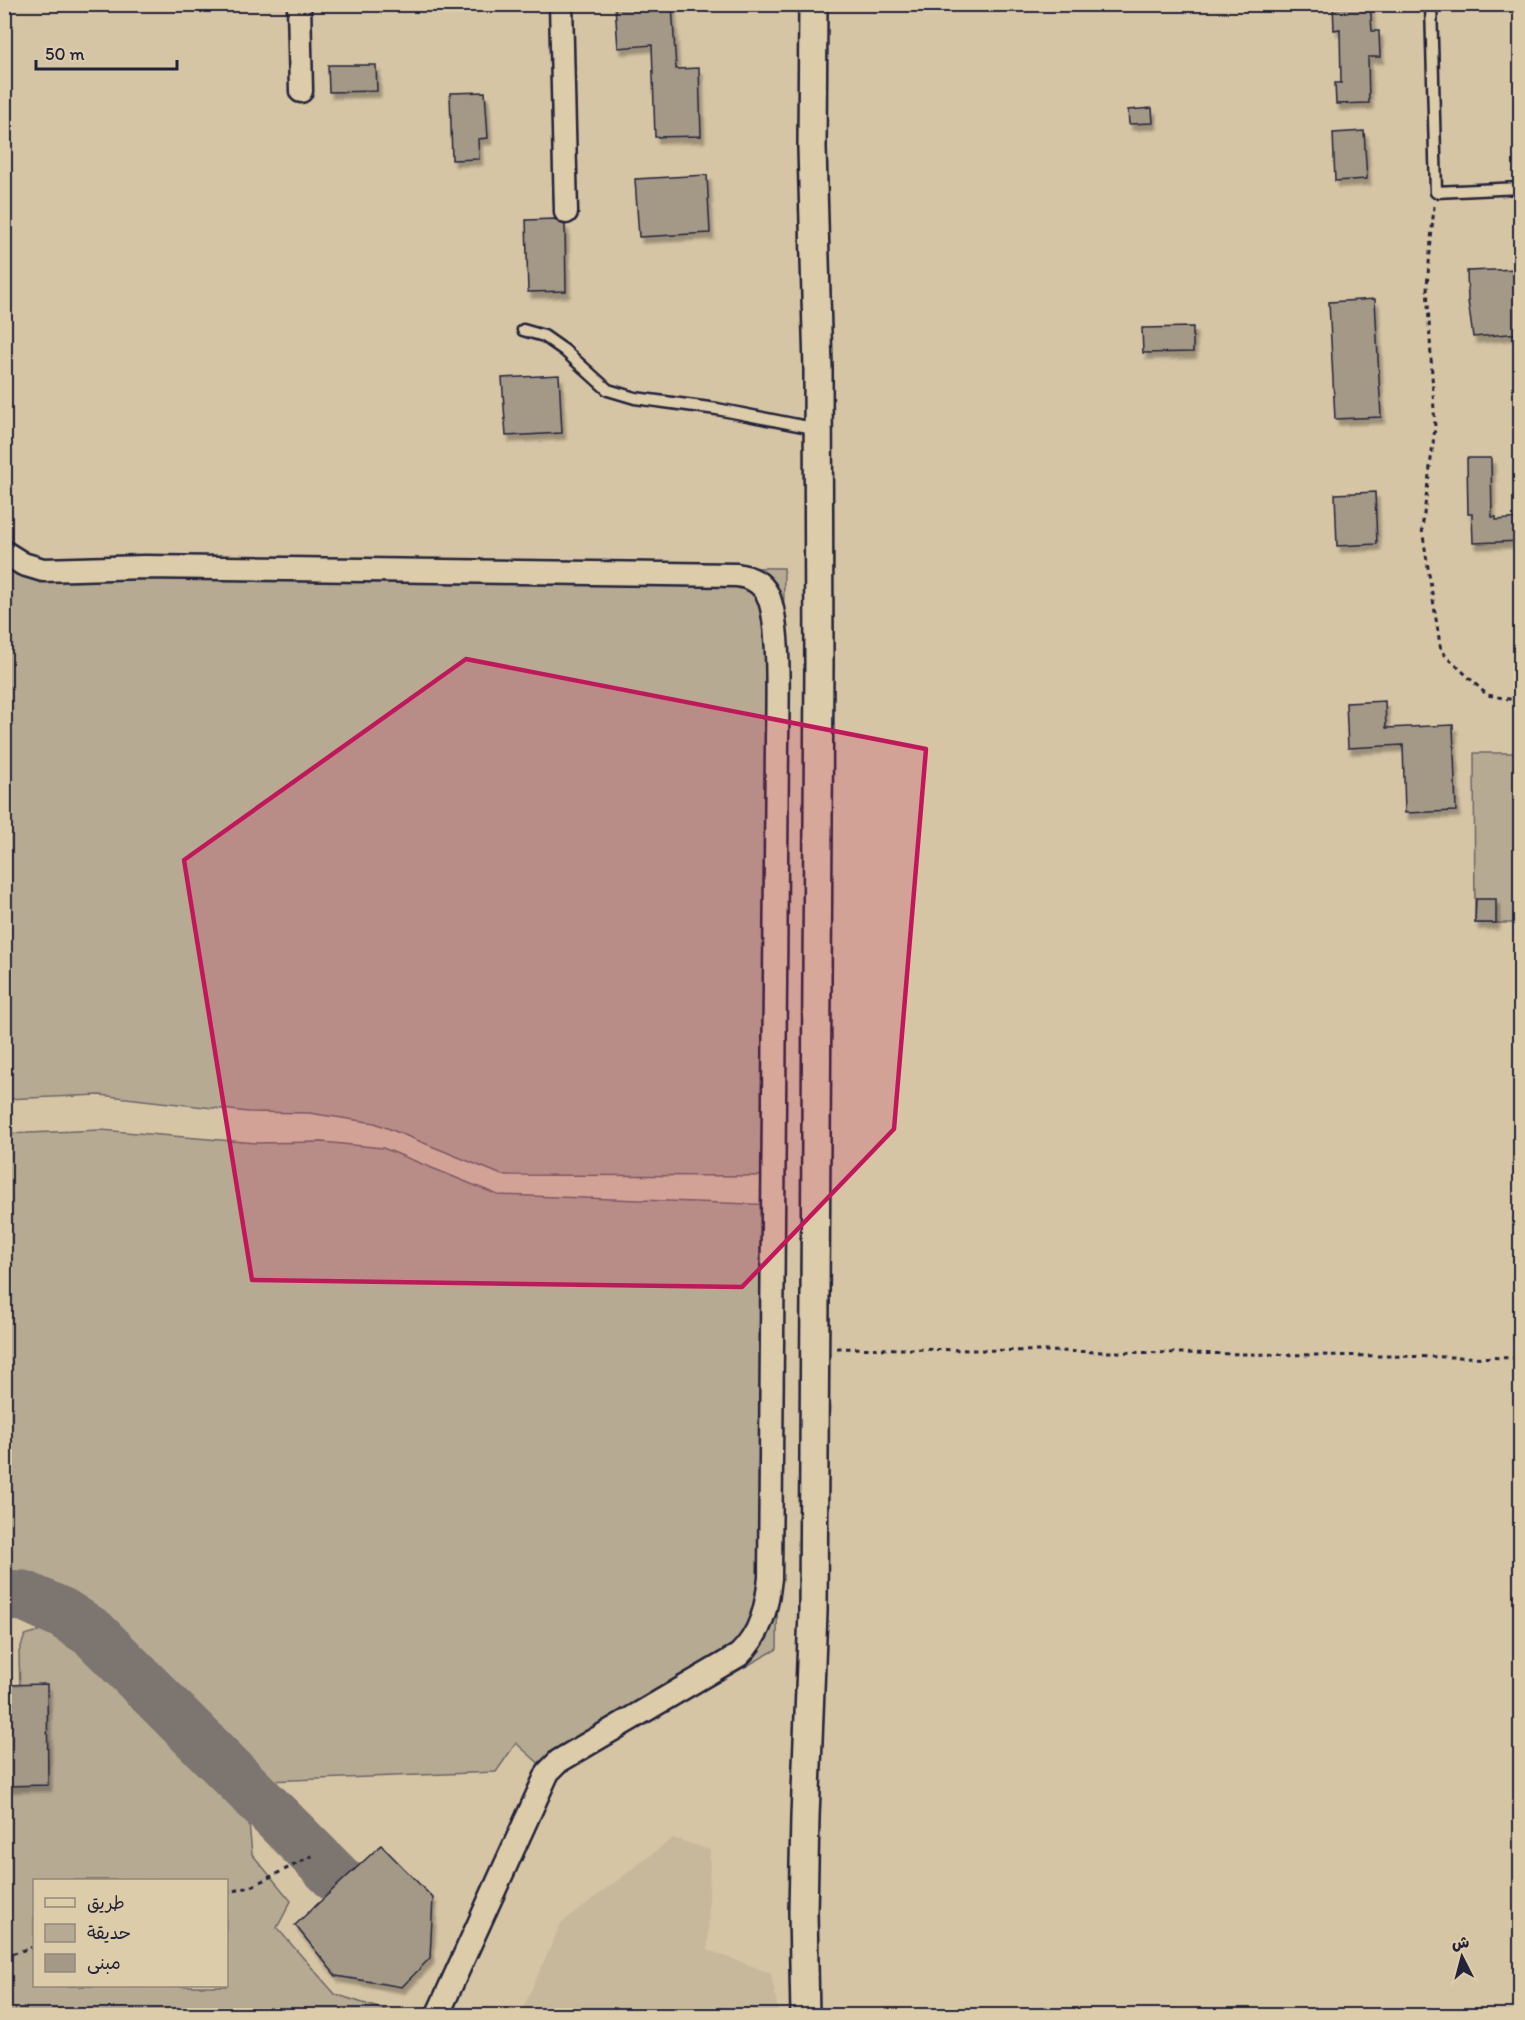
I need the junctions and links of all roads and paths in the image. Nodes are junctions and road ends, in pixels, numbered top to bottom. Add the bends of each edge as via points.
1 (299, 4) edge
2 (561, 4) edge
3 (813, 4) edge
4 (1431, 4) edge
5 (301, 91) dead end
6 (1521, 188) edge
7 (1436, 192) junction
8 (566, 212) dead end
9 (523, 330) dead end
10 (818, 429) junction
11 (4, 552) edge
12 (1521, 701) edge
13 (814, 1347) junction
14 (1521, 1358) edge
15 (314, 1855) dead end
16 (228, 1892) edge
17 (33, 1947) edge
18 (4, 1956) edge
19 (436, 2016) edge
20 (805, 2016) edge

1 - 5 street
2 - 8 street
3 - 10 street
4 - 7 lane
6 - 7 lane
7 - 12 path via 1426,286 1435,428 1422,529 1441,651 1487,695
9 - 10 lane via 544,336 564,350 608,390
10 - 13 street
11 - 19 street via 43,570 144,567 737,575 754,580 770,599 776,637 777,743 770,1578 766,1604 760,1628 739,1655 559,1761 548,1772
13 - 14 path
13 - 20 street via 813,1612 803,1900
15 - 16 path via 250,1887
17 - 18 path

